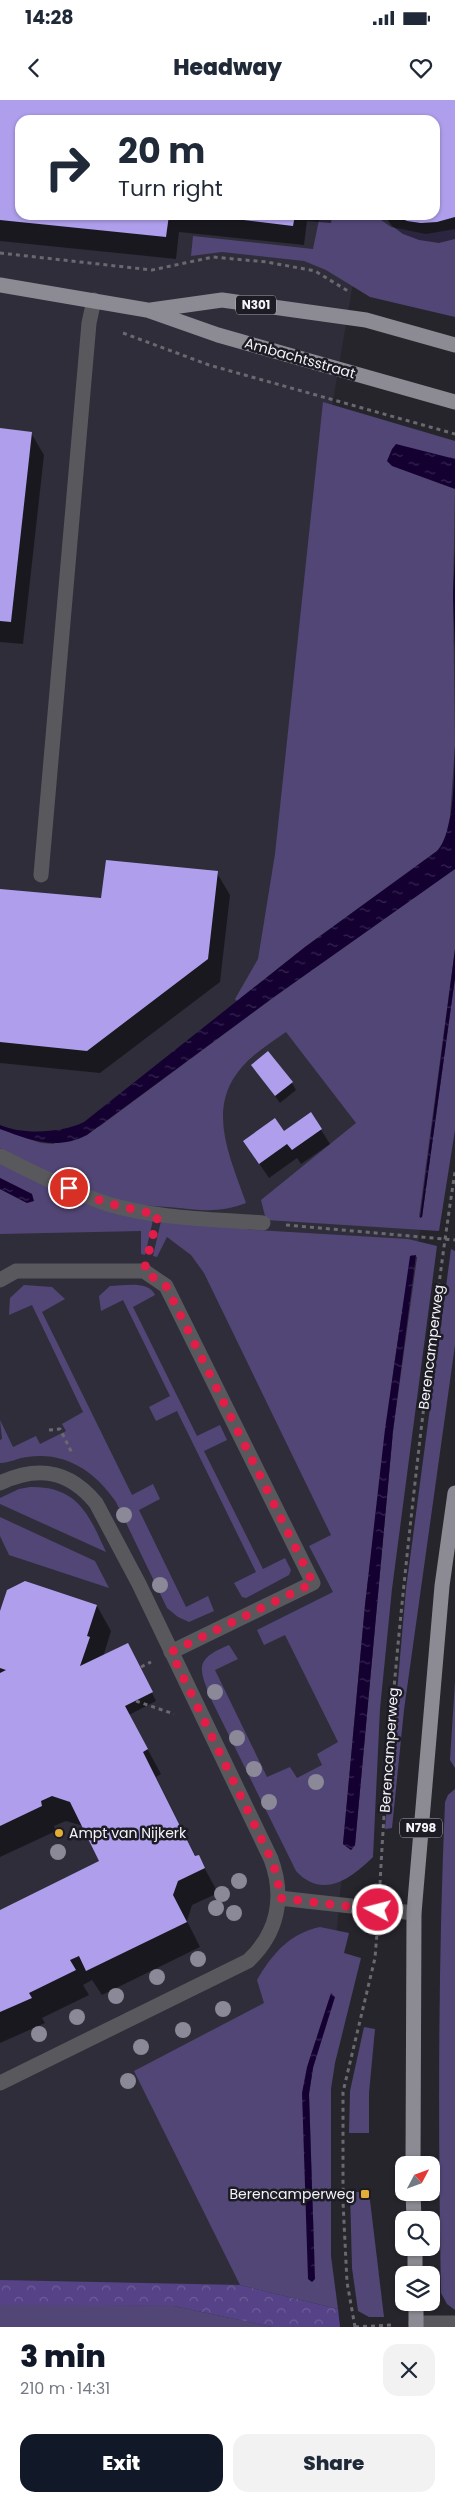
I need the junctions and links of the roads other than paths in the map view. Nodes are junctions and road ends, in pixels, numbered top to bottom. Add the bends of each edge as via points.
1 (0, 285) edge
2 (94, 300) junction
3 (147, 310) junction
4 (455, 345) edge
5 (455, 402) edge
6 (41, 875) dead end
7 (0, 1156) edge
8 (263, 1223) road end
9 (0, 1280) edge
10 (0, 1483) edge
11 (455, 1493) edge
12 (171, 1652) junction
13 (279, 1898) junction
14 (414, 1914) junction
15 (0, 2083) edge
16 (413, 2156) edge
17 (416, 2311) edge
18 (455, 2323) edge
19 (416, 2325) edge

1 - 2 main road, Ambachtsstraat / N301
2 - 3 main road, Ambachtsstraat / N301
2 - 6 street via 89,323
3 - 4 main road, Ambachtsstraat / N301 via 222,300 366,320
3 - 5 main road, Ambachtsstraat / N301 via 218,335
7 - 8 street via 107,1203 158,1215
9 - 12 street via 16,1271 144,1271 166,1286 313,1583
10 - 12 street via 40,1472 70,1480 88,1493
11 - 14 main road, N798 via 442,1586
12 - 13 street via 271,1859 278,1878
13 - 14 street
13 - 15 street via 271,1931 248,1961
14 - 16 main road, N798
17 - 19 main road
18 - 19 street

